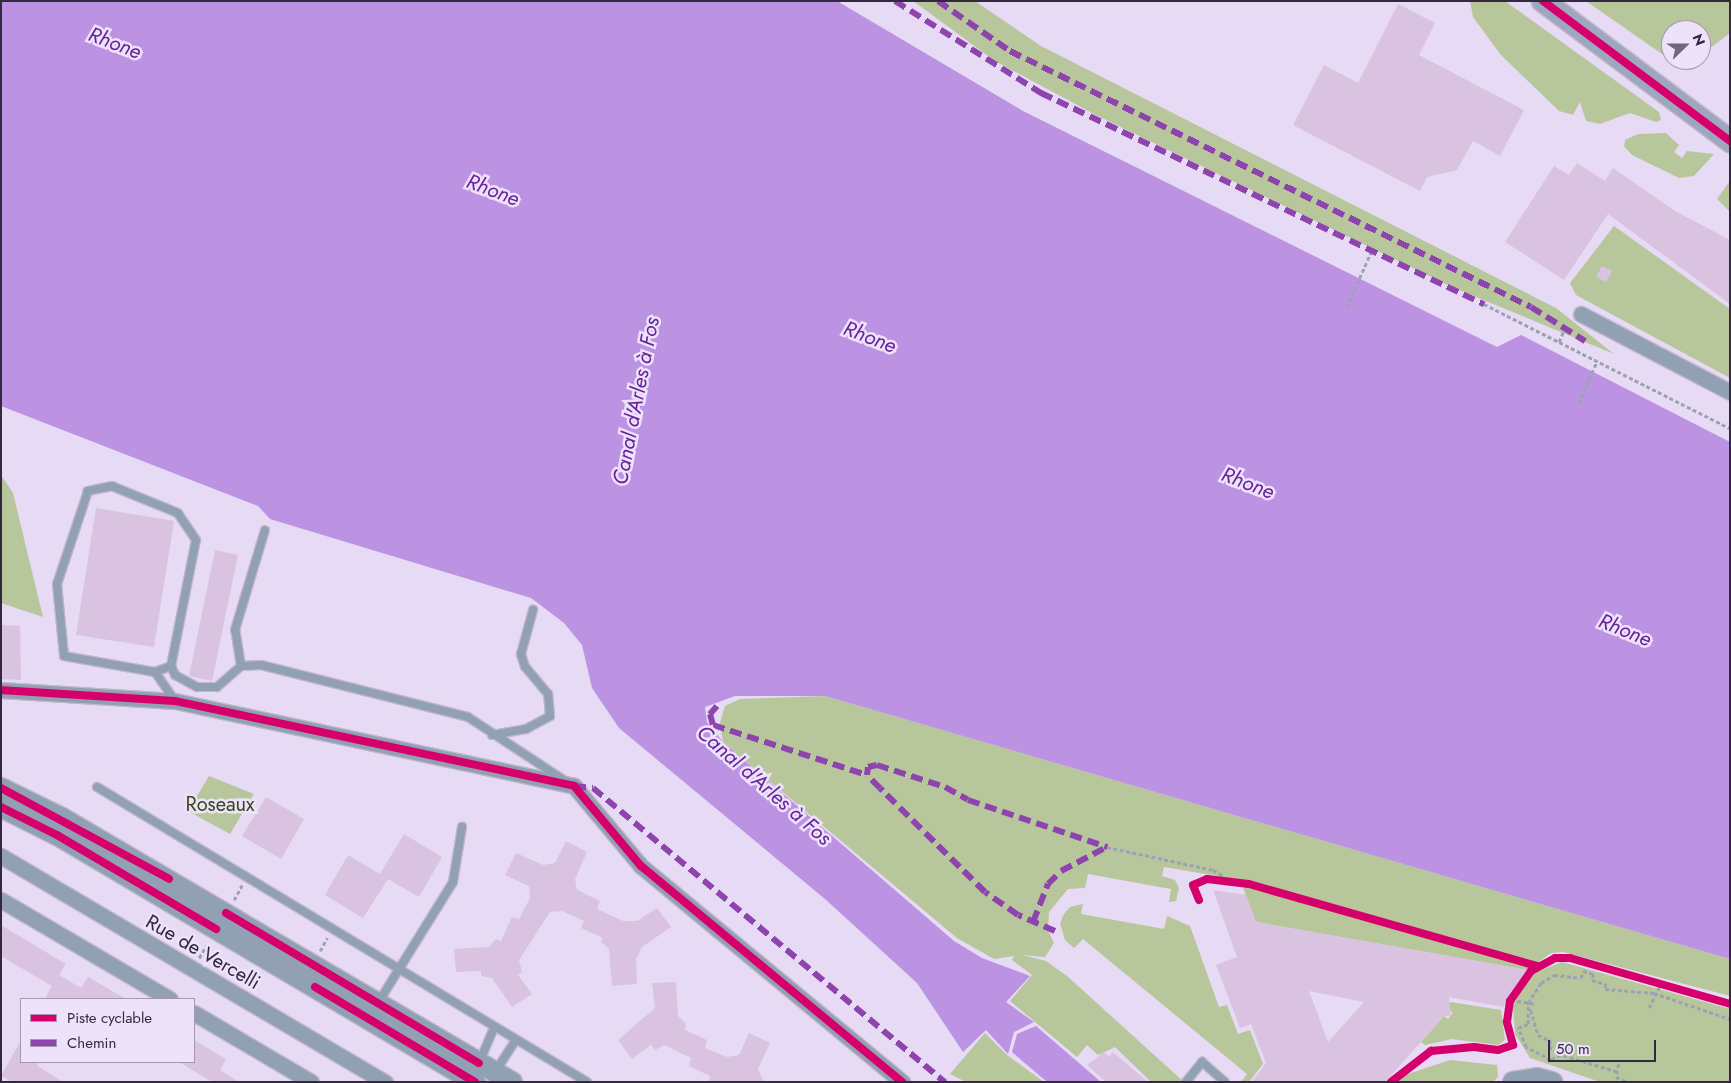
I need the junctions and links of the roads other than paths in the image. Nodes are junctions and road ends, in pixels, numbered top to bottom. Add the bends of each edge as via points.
1 (1543, 1) edge
2 (1730, 142) edge
3 (1581, 314) dead end
4 (1730, 392) edge
5 (265, 530) dead end
6 (533, 610) dead end
7 (171, 666) junction
8 (241, 666) junction
9 (155, 672) junction
10 (1, 690) edge
11 (175, 701) junction
12 (492, 735) junction
13 (574, 786) junction
14 (1, 788) edge
15 (97, 788) dead end
16 (1, 808) edge
17 (462, 827) dead end
18 (1, 856) edge
19 (1, 900) edge
20 (399, 969) junction
21 (168, 998) edge
22 (373, 1011) junction
23 (195, 1014) edge
24 (494, 1028) junction
25 (516, 1040) junction
26 (484, 1077) edge
27 (311, 1082) edge
28 (385, 1082) edge
29 (587, 1082) edge
30 (902, 1082) edge
31 (1186, 1082) edge
32 (1225, 1082) edge
33 (1513, 1082) edge
34 (1552, 1082) edge

1 - 2 main road
3 - 4 street
5 - 8 lane via 235,630
6 - 12 lane via 522,654 525,666 548,694 550,716 526,730
7 - 8 lane via 175,676 197,687 218,686
7 - 9 lane
7 - 9 lane via 196,540 178,513 112,486 88,491 57,584 64,656
8 - 12 lane via 261,665 468,717
9 - 11 lane
10 - 11 street
11 - 13 street
12 - 13 lane
13 - 30 street via 641,866
14 - 22 street via 62,818
15 - 20 lane
16 - 22 street via 57,835
17 - 20 lane via 452,882
18 - 28 street, Rue de Vercelli
19 - 21 street
20 - 22 lane
20 - 24 lane
22 - 26 street
23 - 27 street
24 - 25 lane
24 - 26 lane
25 - 26 lane
25 - 29 lane
31 - 32 lane via 1202,1062
33 - 34 street via 1536,1078

